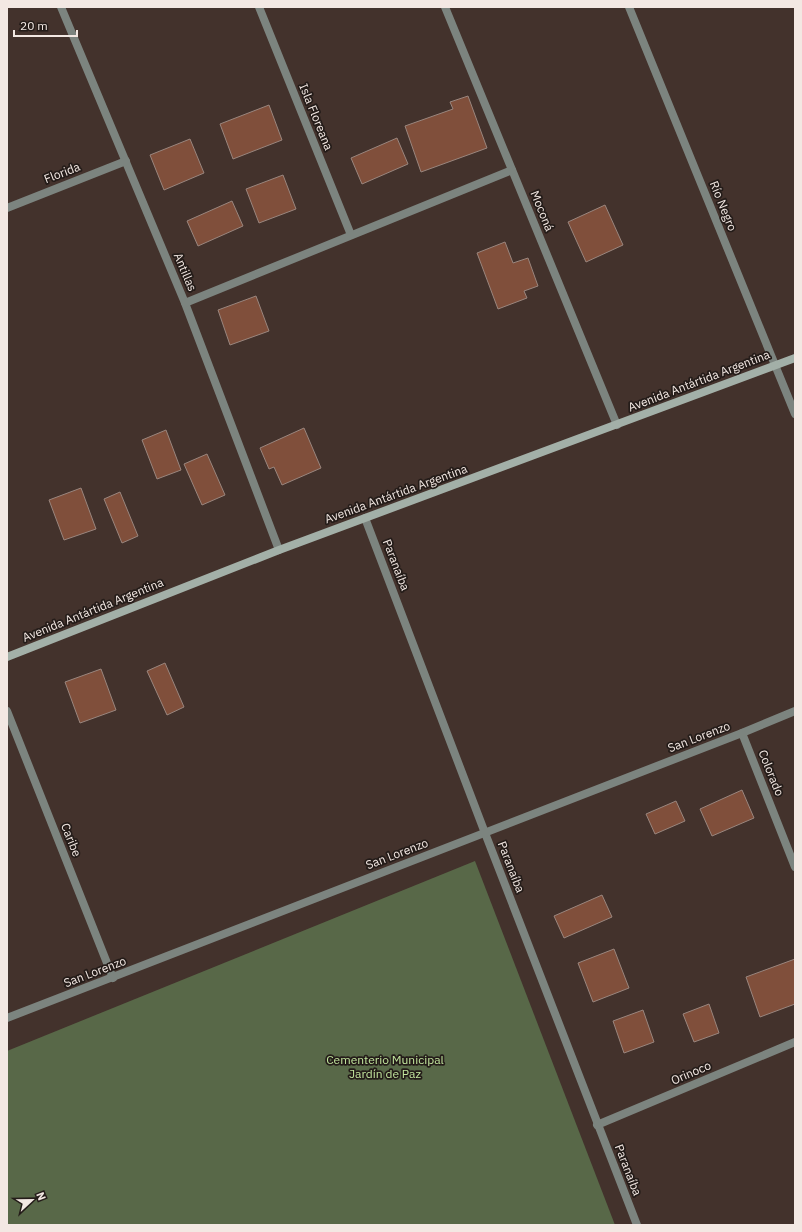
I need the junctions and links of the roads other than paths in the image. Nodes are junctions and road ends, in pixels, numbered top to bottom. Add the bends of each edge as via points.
1 (61, 7) edge
2 (259, 7) edge
3 (445, 7) edge
4 (629, 7) edge
5 (126, 161) junction
6 (512, 170) junction
7 (7, 208) edge
8 (351, 235) junction
9 (185, 303) junction
10 (795, 358) edge
11 (776, 365) junction
12 (795, 414) edge
13 (617, 425) junction
14 (365, 518) junction
15 (279, 550) junction
16 (7, 657) edge
17 (7, 711) edge
18 (795, 711) edge
19 (742, 733) junction
20 (485, 833) junction
21 (795, 867) edge
22 (113, 978) junction
23 (7, 1018) edge
24 (795, 1042) edge
25 (597, 1125) junction
26 (636, 1225) edge

1 - 5 street, Antillas
2 - 8 street, Isla Floreana
3 - 6 street, Moconá
4 - 11 street, Río Negro
5 - 7 street, Florida
5 - 9 street, Antillas
6 - 8 street
6 - 13 street, Moconá
8 - 9 street
9 - 15 street, Antillas
10 - 11 street, Avenida Antártida Argentina
11 - 12 street, Río Negro
11 - 13 street, Avenida Antártida Argentina
13 - 14 street, Avenida Antártida Argentina
14 - 15 street, Avenida Antártida Argentina
14 - 20 street, Paranaíba
15 - 16 street, Avenida Antártida Argentina
17 - 22 street, Caribe
18 - 19 street, San Lorenzo
19 - 20 street, San Lorenzo
19 - 21 street, Colorado
20 - 22 street, San Lorenzo
20 - 25 street, Paranaíba
22 - 23 street, San Lorenzo
24 - 25 street, Orinoco
25 - 26 street, Paranaíba

